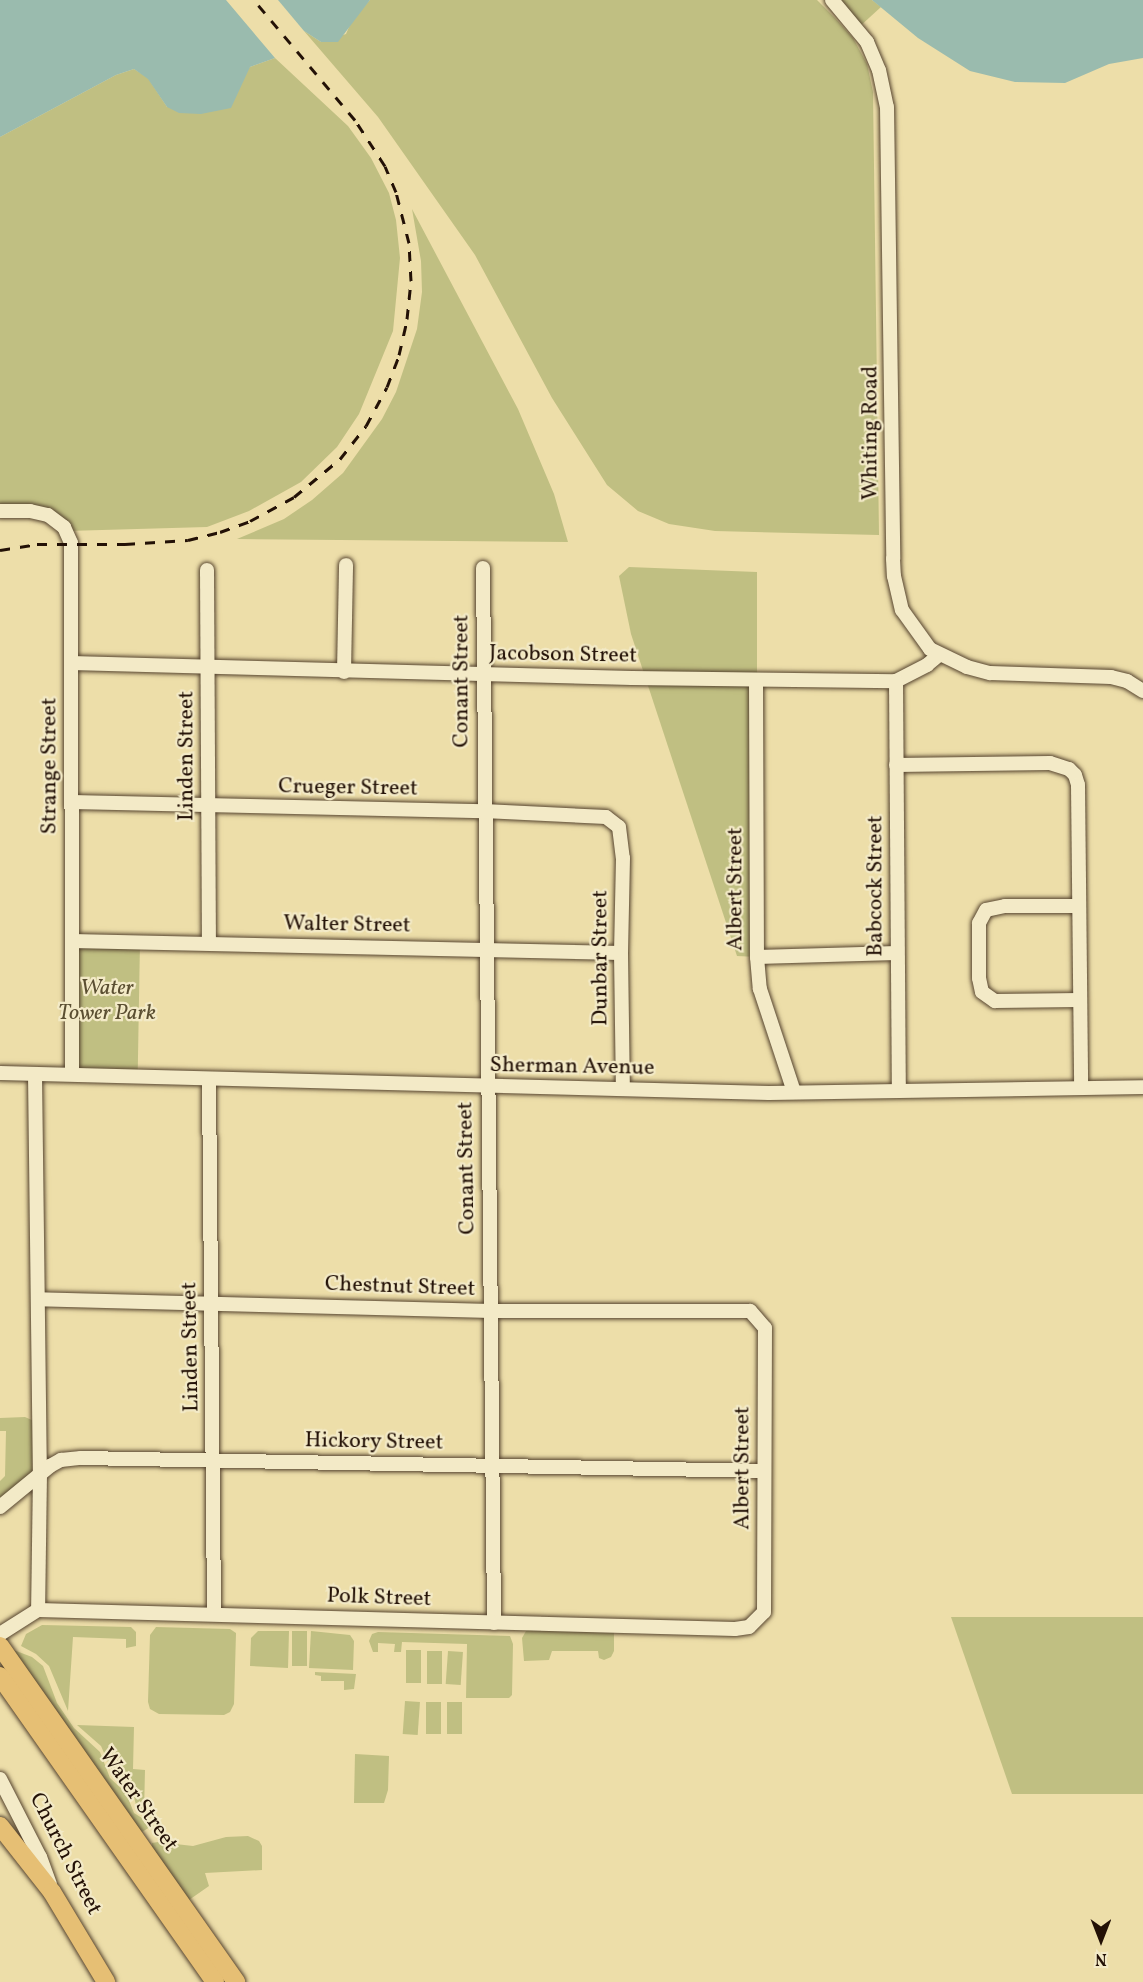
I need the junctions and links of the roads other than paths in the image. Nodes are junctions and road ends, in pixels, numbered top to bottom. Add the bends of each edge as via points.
1 (832, 0) edge
2 (0, 511) edge
3 (346, 565) dead end
4 (483, 568) dead end
5 (207, 570) dead end
6 (939, 655) junction
7 (71, 663) junction
8 (207, 668) junction
9 (344, 672) junction
10 (483, 674) junction
11 (756, 680) junction
12 (896, 681) junction
13 (1143, 691) edge
14 (897, 765) junction
15 (72, 802) junction
16 (208, 806) junction
17 (484, 812) junction
18 (619, 827) joint
19 (1079, 906) junction
20 (72, 940) junction
21 (208, 943) junction
22 (485, 949) junction
23 (621, 953) junction
24 (897, 953) junction
25 (757, 957) junction
26 (1080, 1000) junction
27 (0, 1073) edge
28 (35, 1074) junction
29 (72, 1074) junction
30 (209, 1080) junction
31 (487, 1086) junction
32 (1143, 1087) edge
33 (1081, 1088) junction
34 (623, 1089) junction
35 (899, 1091) junction
36 (794, 1092) junction
37 (38, 1299) junction
38 (212, 1302) junction
39 (491, 1311) junction
40 (759, 1318) joint
41 (213, 1459) junction
42 (491, 1466) junction
43 (764, 1471) junction
44 (40, 1473) junction
45 (0, 1507) edge
46 (38, 1610) junction
47 (214, 1614) junction
48 (760, 1619) joint
49 (494, 1623) junction
50 (0, 1634) edge
51 (0, 1646) edge
52 (0, 1676) edge
53 (0, 1779) edge
54 (0, 1826) edge
55 (52, 1892) junction
56 (106, 1982) edge
57 (216, 1982) edge
58 (236, 1982) edge

1 - 6 street, Whiting Road via 867,42 883,85 888,153 894,576 906,617 922,640
2 - 7 street, Strange Street via 44,514 67,531
3 - 9 street
4 - 10 street, Conant Street
5 - 8 street, Linden Street
6 - 12 street, Jacobson Street via 927,666
6 - 13 street, Whiting Road via 990,673 1099,675 1127,681
7 - 8 street, Jacobson Street
7 - 15 street, Strange Street
8 - 9 street, Jacobson Street
8 - 16 street, Linden Street
9 - 10 street, Jacobson Street
10 - 11 street, Jacobson Street
10 - 17 street, Conant Street
11 - 12 street, Jacobson Street
11 - 25 street, Albert Street
12 - 14 street, Babcock Street
14 - 19 street via 1050,763 1069,769 1078,784
14 - 24 street, Babcock Street
15 - 16 street, Crueger Street
15 - 20 street, Strange Street
16 - 17 street, Crueger Street
16 - 21 street, Linden Street
17 - 18 street, Crueger Street via 593,815 606,817
17 - 22 street, Conant Street
18 - 23 street, Dunbar Street via 623,858
19 - 26 street
19 - 26 street via 1005,906 986,910 979,923 979,978 982,992 995,1001
20 - 21 street, Walter Street
20 - 29 street, Strange Street
21 - 22 street, Walter Street
22 - 23 street, Walter Street
22 - 31 street, Conant Street
23 - 34 street, Dunbar Street
24 - 25 street
24 - 35 street, Babcock Street
25 - 36 street, Albert Street via 760,988
26 - 33 street
27 - 28 street, Sherman Avenue
28 - 29 street, Sherman Avenue
28 - 37 street
29 - 30 street, Sherman Avenue
30 - 31 street, Sherman Avenue
30 - 38 street, Linden Street
31 - 34 street, Sherman Avenue
31 - 39 street, Conant Street
32 - 33 street, Sherman Avenue
33 - 35 street, Sherman Avenue
34 - 36 street, Sherman Avenue
35 - 36 street, Sherman Avenue
37 - 38 street, Chestnut Street
37 - 44 street
38 - 39 street, Chestnut Street
38 - 41 street, Linden Street
39 - 40 street, Chestnut Street via 750,1311
39 - 42 street, Conant Street
40 - 43 street, Albert Street via 765,1328
41 - 42 street, Hickory Street
41 - 44 street, Hickory Street via 81,1458 61,1460
41 - 47 street, Linden Street
42 - 43 street, Hickory Street
42 - 49 street, Conant Street
43 - 48 street, Albert Street via 764,1612
44 - 45 street, Hickory Street
44 - 46 street
46 - 47 street, Polk Street
46 - 50 street
47 - 49 street, Polk Street
48 - 49 street, Polk Street via 749,1627 735,1629
51 - 58 main road, Water Street
52 - 57 main road, Water Street
53 - 55 street, Church Street via 40,1857
54 - 55 main road
55 - 56 main road, Church Street

